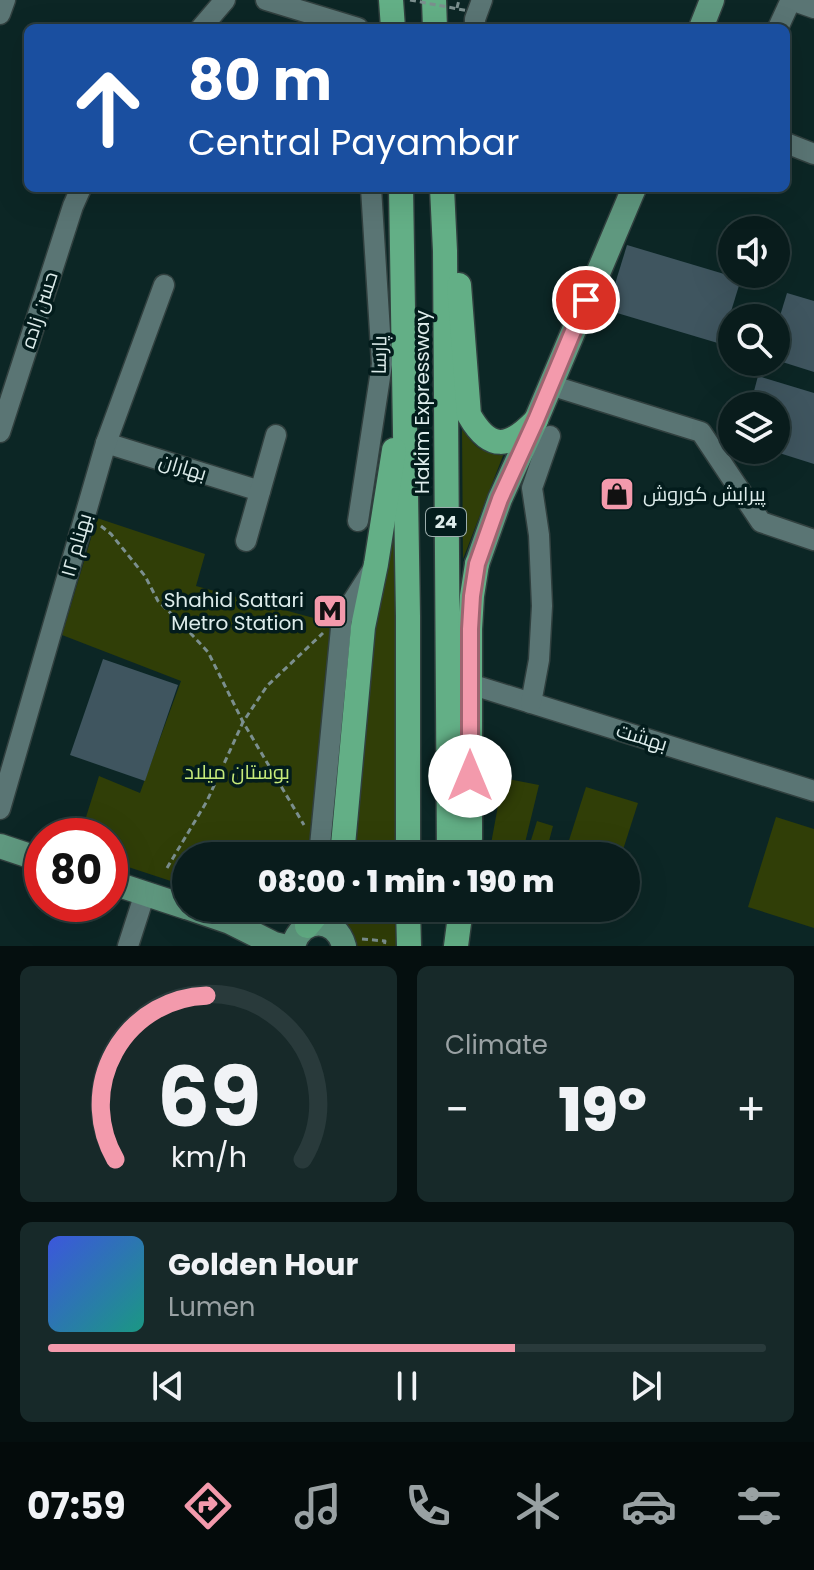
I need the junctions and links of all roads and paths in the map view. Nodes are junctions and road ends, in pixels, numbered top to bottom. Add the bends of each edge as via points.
1 (5, 0) edge
2 (225, 0) edge
3 (266, 0) edge
4 (391, 0) edge
5 (410, 0) edge
6 (434, 0) edge
7 (459, 0) edge
8 (712, 0) edge
9 (814, 8) edge
10 (475, 13) edge
11 (0, 14) edge
12 (307, 21) edge
13 (360, 22) edge
14 (445, 22) edge
15 (204, 24) edge
16 (393, 24) edge
17 (703, 24) edge
18 (780, 24) edge
19 (790, 145) edge
20 (814, 154) edge
21 (79, 192) edge
22 (371, 192) edge
23 (401, 192) edge
24 (442, 192) edge
25 (632, 192) edge
26 (445, 251) junction
27 (164, 285) dead end
28 (405, 380) junction
29 (550, 385) junction
30 (543, 428) junction
31 (0, 432) edge
32 (276, 435) dead end
33 (106, 443) junction
34 (260, 491) junction
35 (85, 513) junction
36 (358, 521) dead end
37 (814, 540) edge
38 (246, 541) dead end
39 (376, 564) junction
40 (477, 564) joint
41 (342, 618) junction
42 (470, 684) junction
43 (531, 703) junction
44 (243, 722) junction
45 (814, 791) edge
46 (0, 809) edge
47 (319, 842) edge
48 (328, 842) edge
49 (329, 842) edge
50 (408, 842) edge
51 (449, 842) edge
52 (470, 842) edge
53 (0, 846) edge
54 (24, 854) edge
55 (167, 868) dead end
56 (128, 888) edge
57 (145, 893) junction
58 (172, 902) edge
59 (230, 922) edge
60 (408, 922) edge
61 (449, 922) edge
62 (459, 922) edge
63 (301, 928) edge
64 (350, 942) edge
65 (128, 946) edge
66 (384, 946) edge
67 (409, 946) edge
68 (449, 946) edge
69 (456, 946) edge

1 - 11 street
2 - 15 street
3 - 12 street
4 - 16 highway
5 - 10 path, bridge
6 - 14 highway
7 - 14 path
8 - 17 main road
9 - 18 street via 794,1
12 - 13 street
19 - 20 street
21 - 31 street, حسن زاده
22 - 36 street, پارسا via 382,364
23 - 28 highway, Hakim Expressway / 24
24 - 26 highway, Hakim Expressway / 24
25 - 29 main road
26 - 30 highway via 460,288 469,415 476,428 498,442
26 - 51 highway, Hakim Expressway / 24
27 - 33 street, بهنام ۱۲
28 - 39 highway
28 - 50 highway, Hakim Expressway / 24
29 - 30 main road
29 - 37 street via 701,432 761,522
30 - 40 main road via 500,499
30 - 43 street via 532,488 542,606
32 - 34 street
33 - 34 street, بهاران
33 - 35 street, بهنام ۱۲
34 - 38 street
35 - 44 path via 111,534 158,601 208,652
35 - 46 street, بهنام ۱۲
39 - 41 street
39 - 49 highway
40 - 42 highway
41 - 44 path via 267,686
41 - 48 street
42 - 43 street, بهشت
42 - 52 highway
43 - 45 street, بهشت
44 - 47 path
44 - 55 path via 207,801
53 - 54 main road
56 - 57 main road
57 - 58 main road
57 - 65 street
59 - 63 main road
60 - 67 highway
61 - 68 highway
62 - 69 highway
63 - 64 main road via 329,926
64 - 66 path via 385,941

